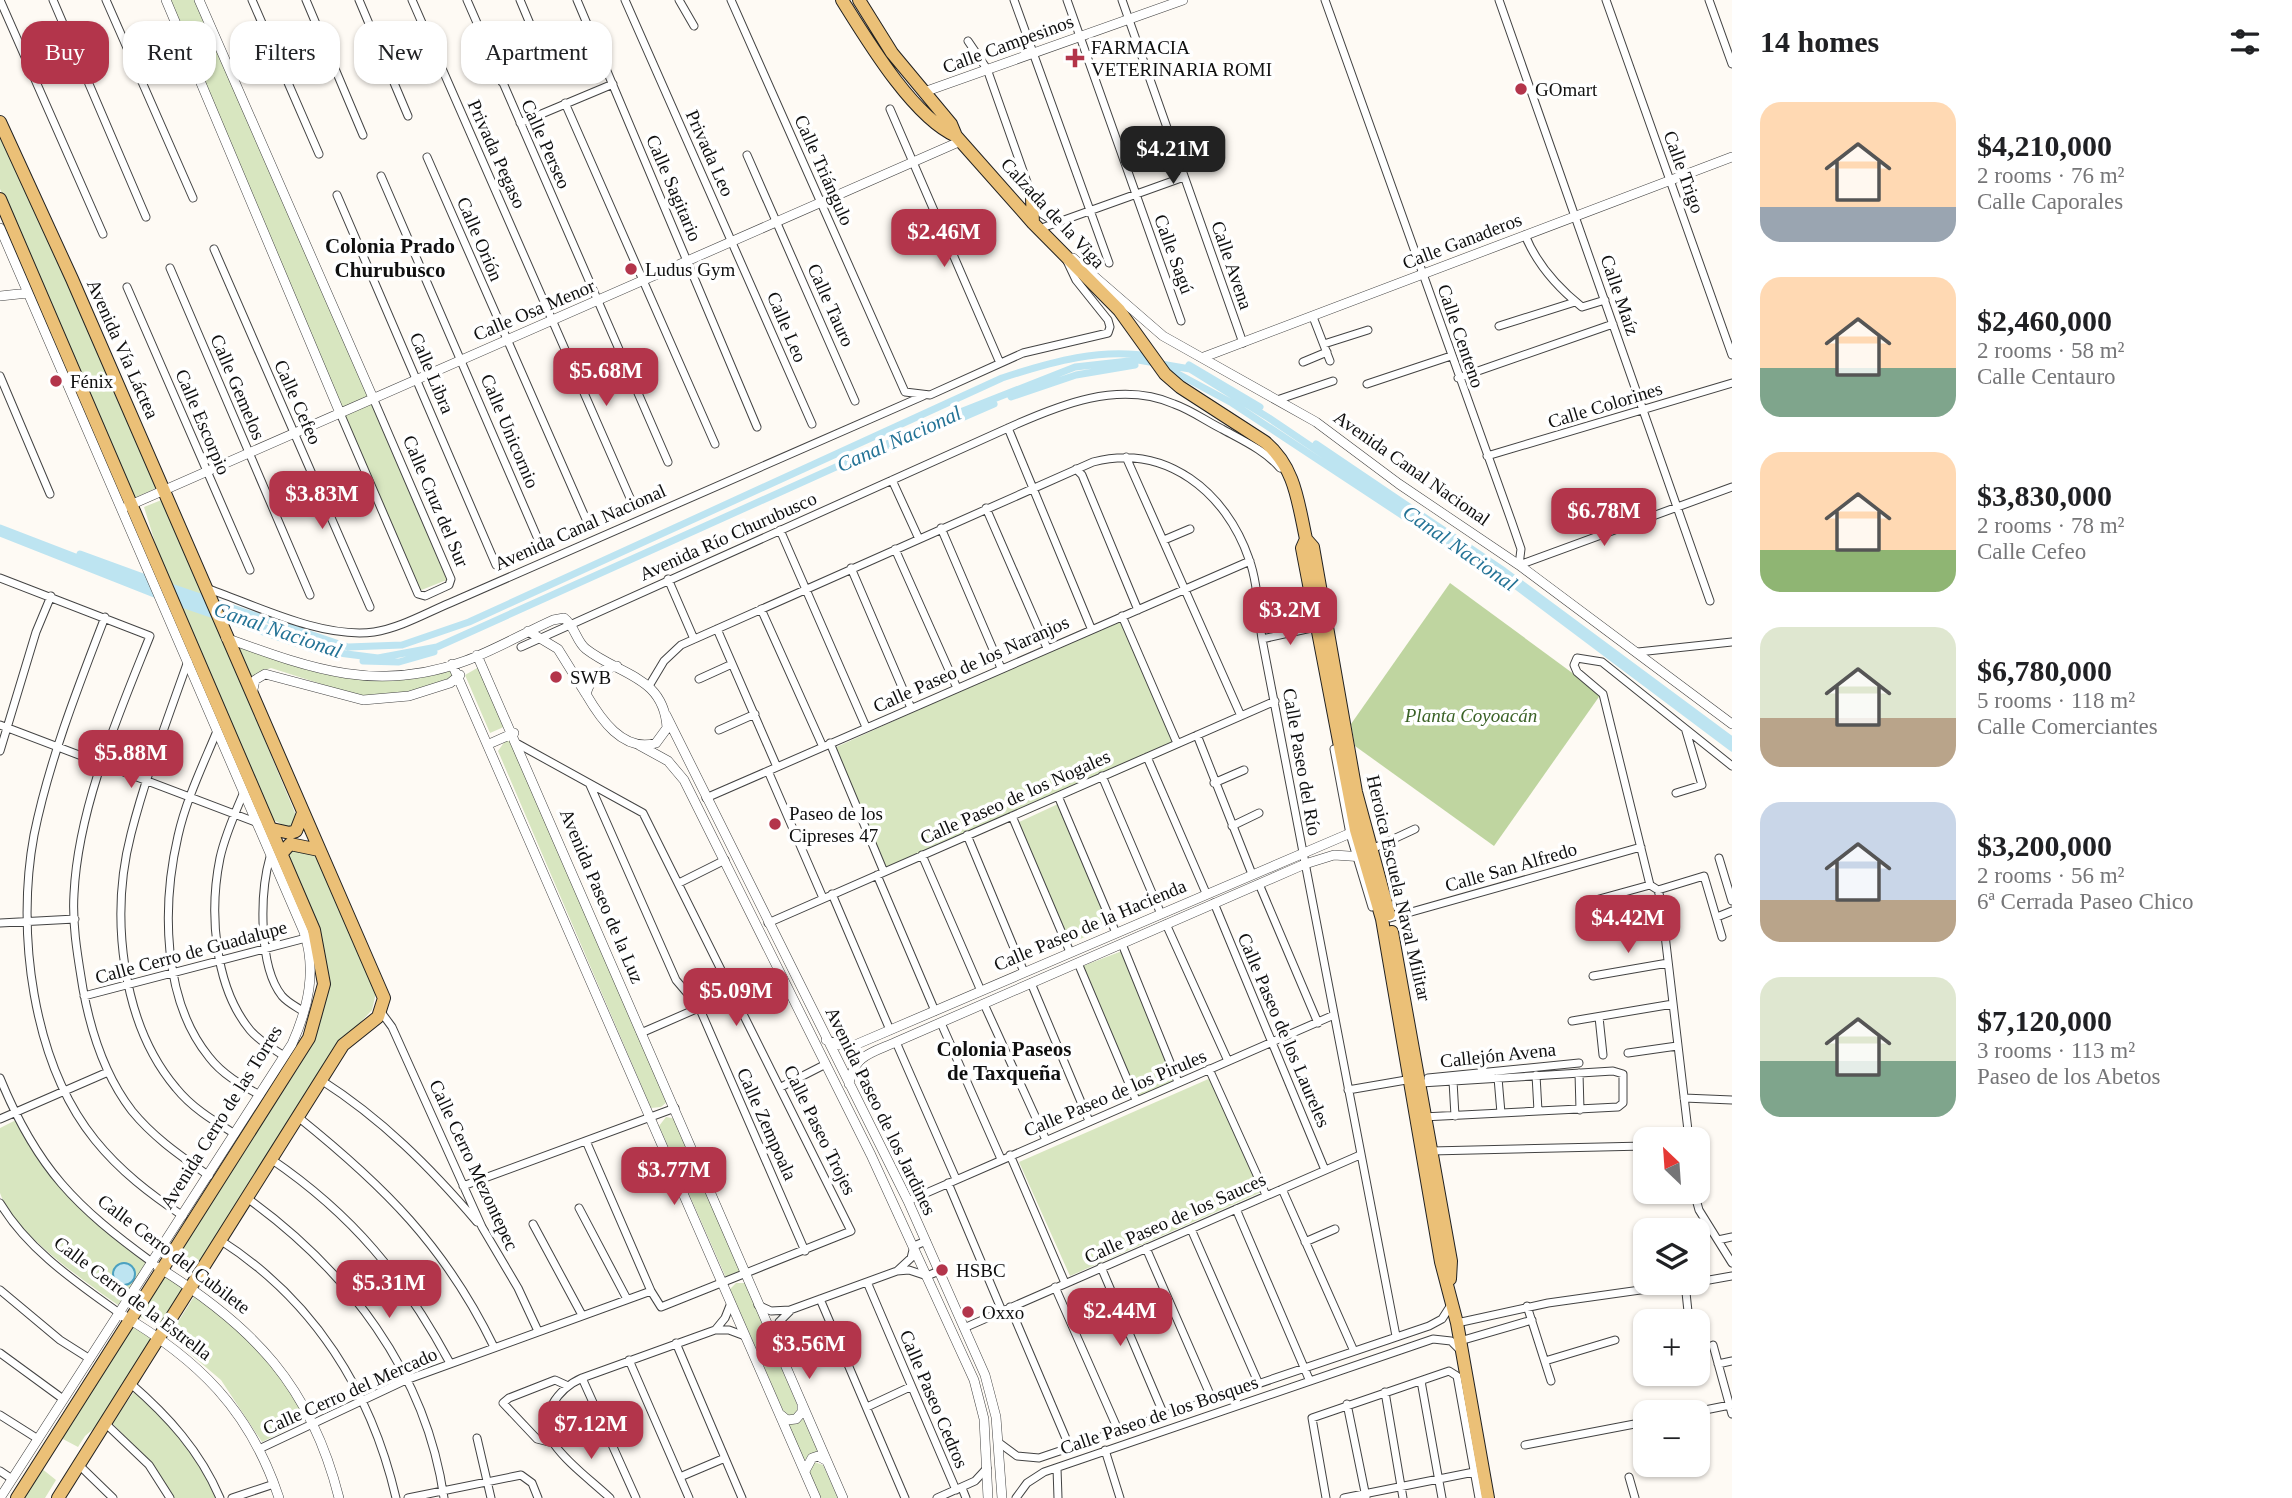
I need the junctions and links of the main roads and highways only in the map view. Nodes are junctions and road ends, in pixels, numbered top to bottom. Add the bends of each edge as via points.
1 (842, 0) edge
2 (859, 0) edge
3 (0, 122) edge
4 (959, 139) junction
5 (1011, 198) junction
6 (0, 199) edge
7 (1036, 226) junction
8 (1123, 315) joint
9 (1306, 539) junction
10 (303, 813) junction
11 (272, 829) junction
12 (1357, 830) junction
13 (319, 850) junction
14 (1364, 854) junction
15 (276, 855) junction
16 (1415, 1080) junction
17 (1421, 1117) junction
18 (1450, 1290) junction
19 (17, 1498) edge
20 (58, 1498) edge
21 (1488, 1498) edge

1 - 4 main road, Calzada de la Viga via 891,73 942,130
2 - 4 main road, Calzada de la Viga via 892,53
3 - 10 main road, Avenida Vía Láctea
4 - 5 main road, Calzada de la Viga
5 - 7 main road, Calzada de la Viga
5 - 7 main road via 1031,194
6 - 11 main road, Avenida Cerro de las Torres
7 - 8 main road, Calzada de la Viga
8 - 9 main road, Heroica Escuela Naval Militar via 1159,367 1180,387 1277,452 1293,477
9 - 12 main road, Heroica Escuela Naval Militar via 1303,548 1314,628
9 - 12 main road, Heroica Escuela Naval Militar via 1313,547 1356,792
10 - 11 main road via 296,831
10 - 13 main road
11 - 15 main road, Avenida Cerro de las Torres
12 - 14 main road, Heroica Escuela Naval Militar
13 - 15 main road via 290,844
13 - 20 main road via 384,998 381,1012 343,1045
14 - 16 main road, Heroica Escuela Naval Militar
14 - 16 main road, Heroica Escuela Naval Militar via 1390,918
15 - 19 main road, Avenida Cerro de las Torres via 318,942 324,984 309,1038 125,1316
16 - 17 main road, Heroica Escuela Naval Militar
17 - 18 main road, Heroica Escuela Naval Militar via 1441,1262
17 - 18 main road, Heroica Escuela Naval Militar via 1451,1261
18 - 21 main road, Heroica Escuela Naval Militar

